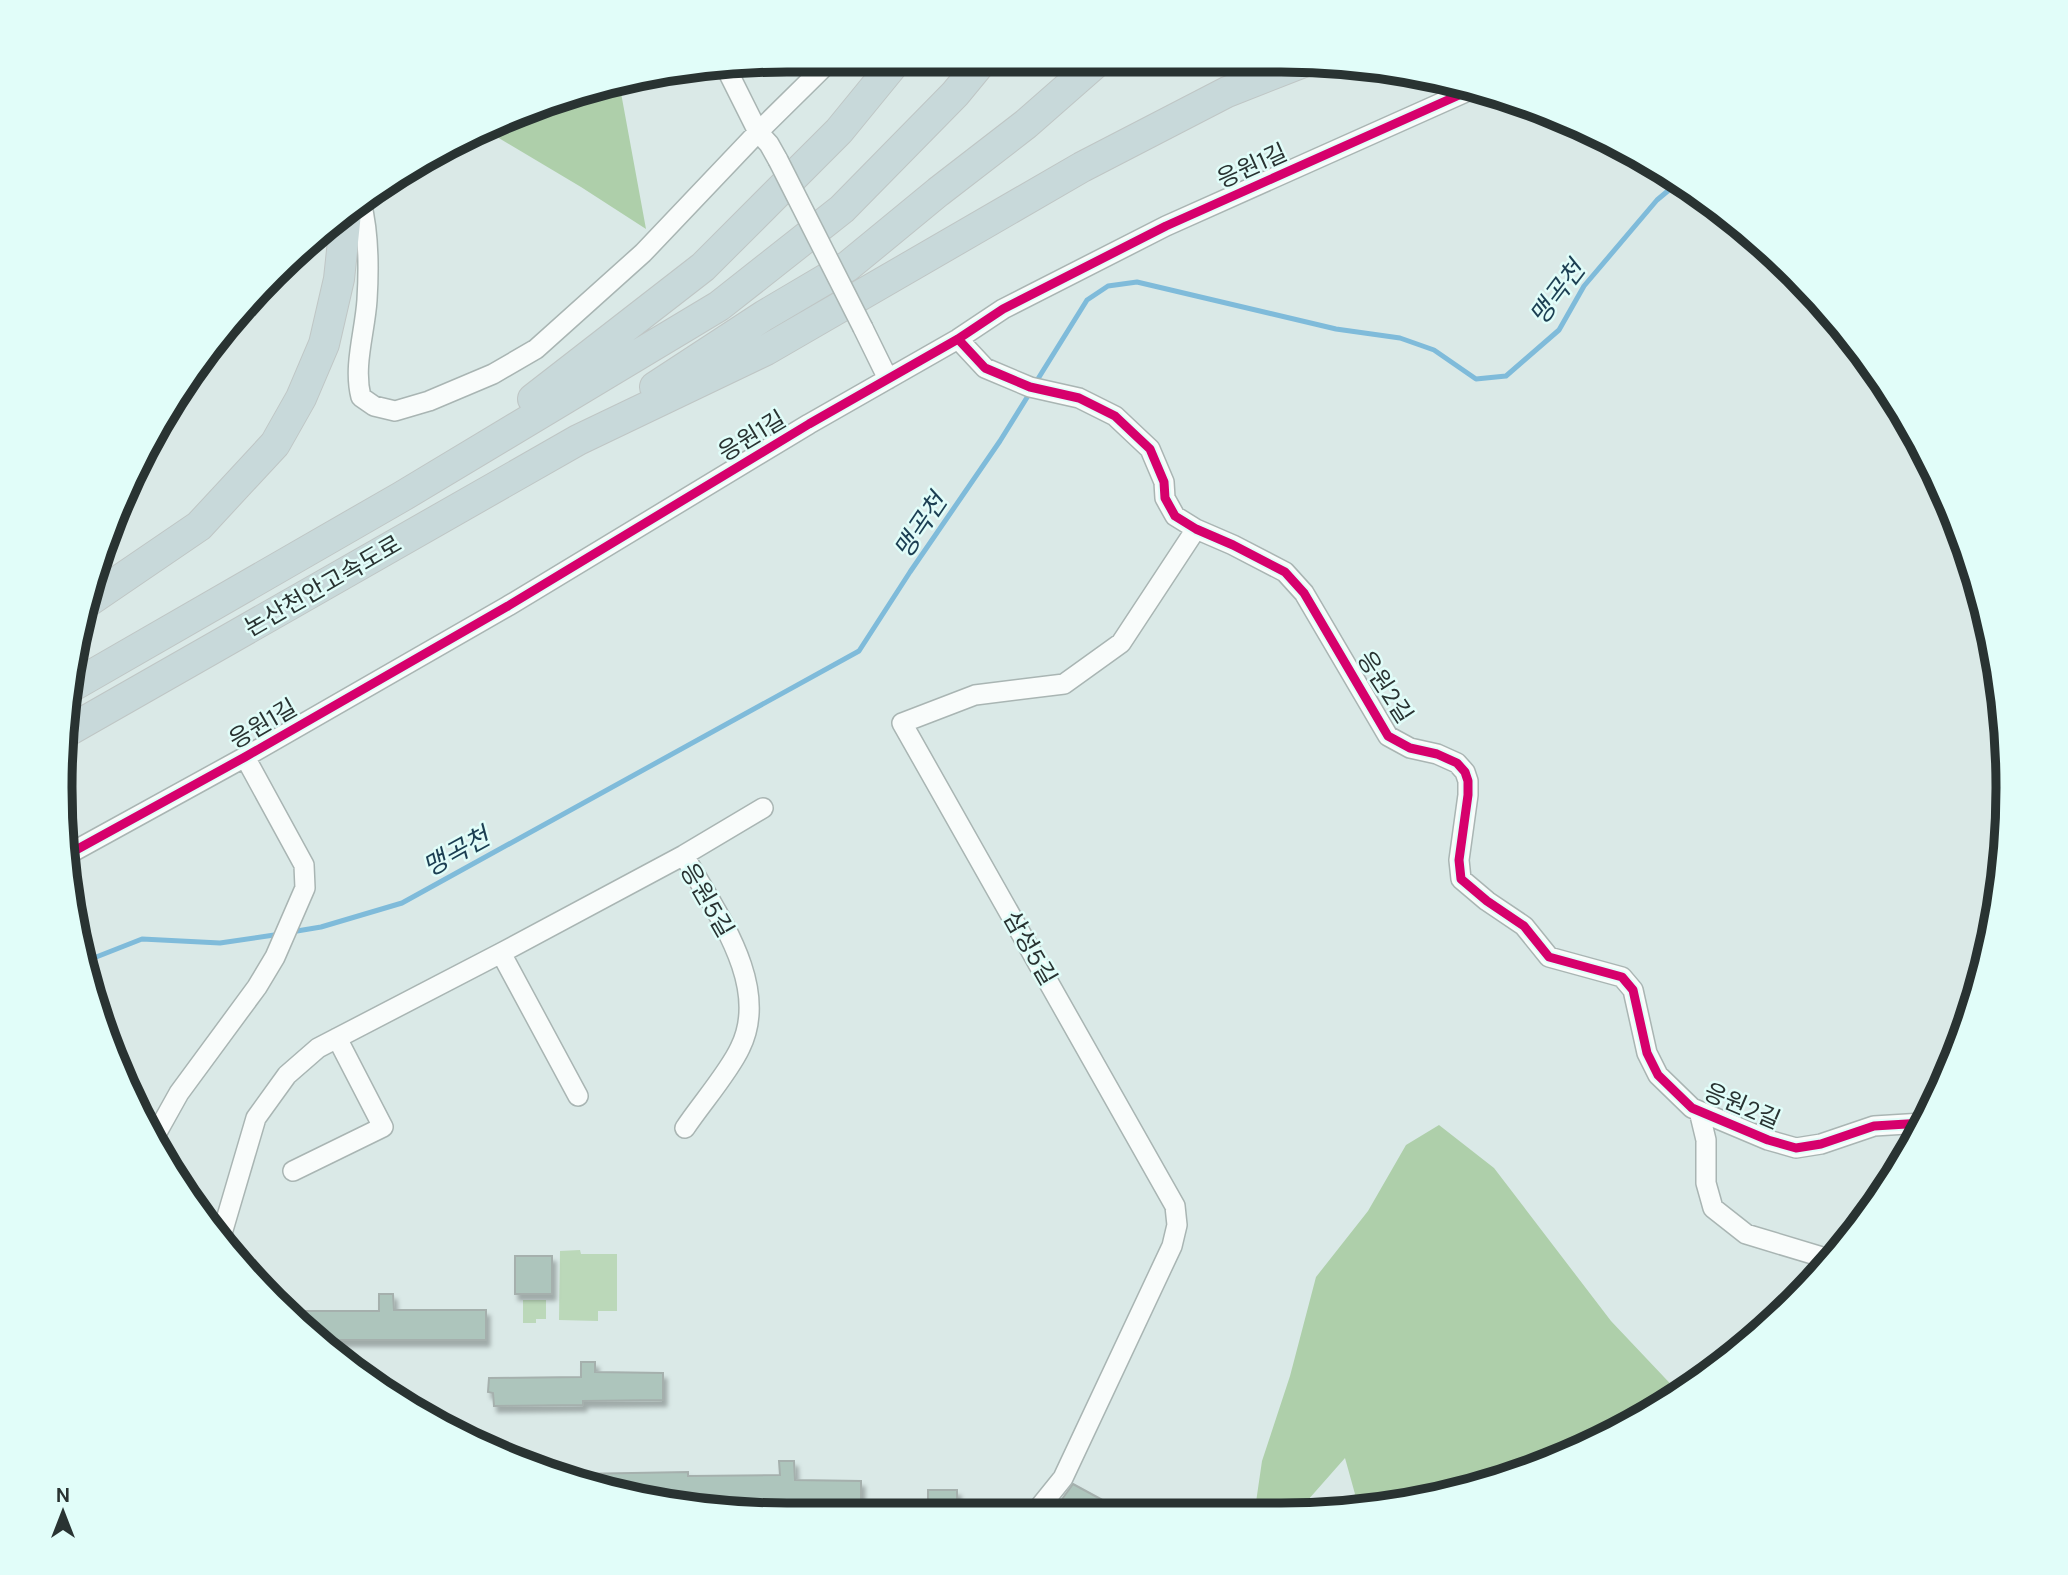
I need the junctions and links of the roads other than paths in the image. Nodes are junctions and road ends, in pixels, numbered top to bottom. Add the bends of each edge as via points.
1 (819, 72) edge
2 (887, 72) edge
3 (973, 72) edge
4 (1086, 72) edge
5 (1279, 72) edge
6 (729, 74) edge
7 (1461, 95) edge
8 (758, 132) junction
9 (363, 212) edge
10 (345, 226) edge
11 (958, 340) junction
12 (888, 379) junction
13 (579, 440) junction
14 (401, 497) junction
15 (1196, 530) junction
16 (98, 595) edge
17 (80, 682) edge
18 (74, 727) edge
19 (245, 757) junction
20 (764, 808) dead end
21 (75, 851) edge
22 (684, 855) junction
23 (501, 953) junction
24 (337, 1038) junction
25 (578, 1096) dead end
26 (1699, 1111) junction
27 (1911, 1124) edge
28 (685, 1128) dead end
29 (159, 1129) edge
30 (293, 1171) dead end
31 (224, 1228) edge
32 (1820, 1257) edge
33 (1043, 1503) edge

1 - 8 street
2 - 14 highway via 839,131 703,267
3 - 14 highway via 842,209 719,306
4 - 13 highway via 848,266
5 - 13 highway via 1227,92 1082,167 766,350
6 - 8 street
7 - 11 street, 응원1길 via 1166,226 1003,309
8 - 9 street via 643,253 536,349 493,374 395,411 361,397 357,381 367,300
8 - 12 street, bridge via 778,160
10 - 16 highway via 339,279 324,344 275,444 199,526
11 - 12 street, 응원1길
11 - 15 street, 응원2길 via 985,368 1079,398 1115,416 1150,449 1175,516
12 - 19 street, 응원1길
13 - 18 highway, 논산천안고속도로
14 - 17 highway, 논산천안고속도로
15 - 26 street, 응원2길 via 1285,572 1304,593 1388,736 1457,763 1465,772 1468,795 1459,860 1461,879 1524,926 1549,957 1622,977 1633,990 1647,1053 1658,1075
15 - 33 street, 삼성5길 via 1121,643 1064,684 975,695 902,723 1175,1206 1172,1246 1063,1478
19 - 21 street, 응원1길
19 - 29 street via 304,865 305,888 257,987 179,1093
20 - 22 street
22 - 23 street, 응원5길
22 - 28 street, 응원5길 via 741,959 748,985 748,1022 740,1049
23 - 24 street, 응원5길
23 - 25 street
24 - 30 street via 383,1127
24 - 31 street, 응원5길 via 287,1075 256,1118
26 - 27 street, 응원2길 via 1796,1148 1874,1126
26 - 32 street via 1713,1208 1746,1234

